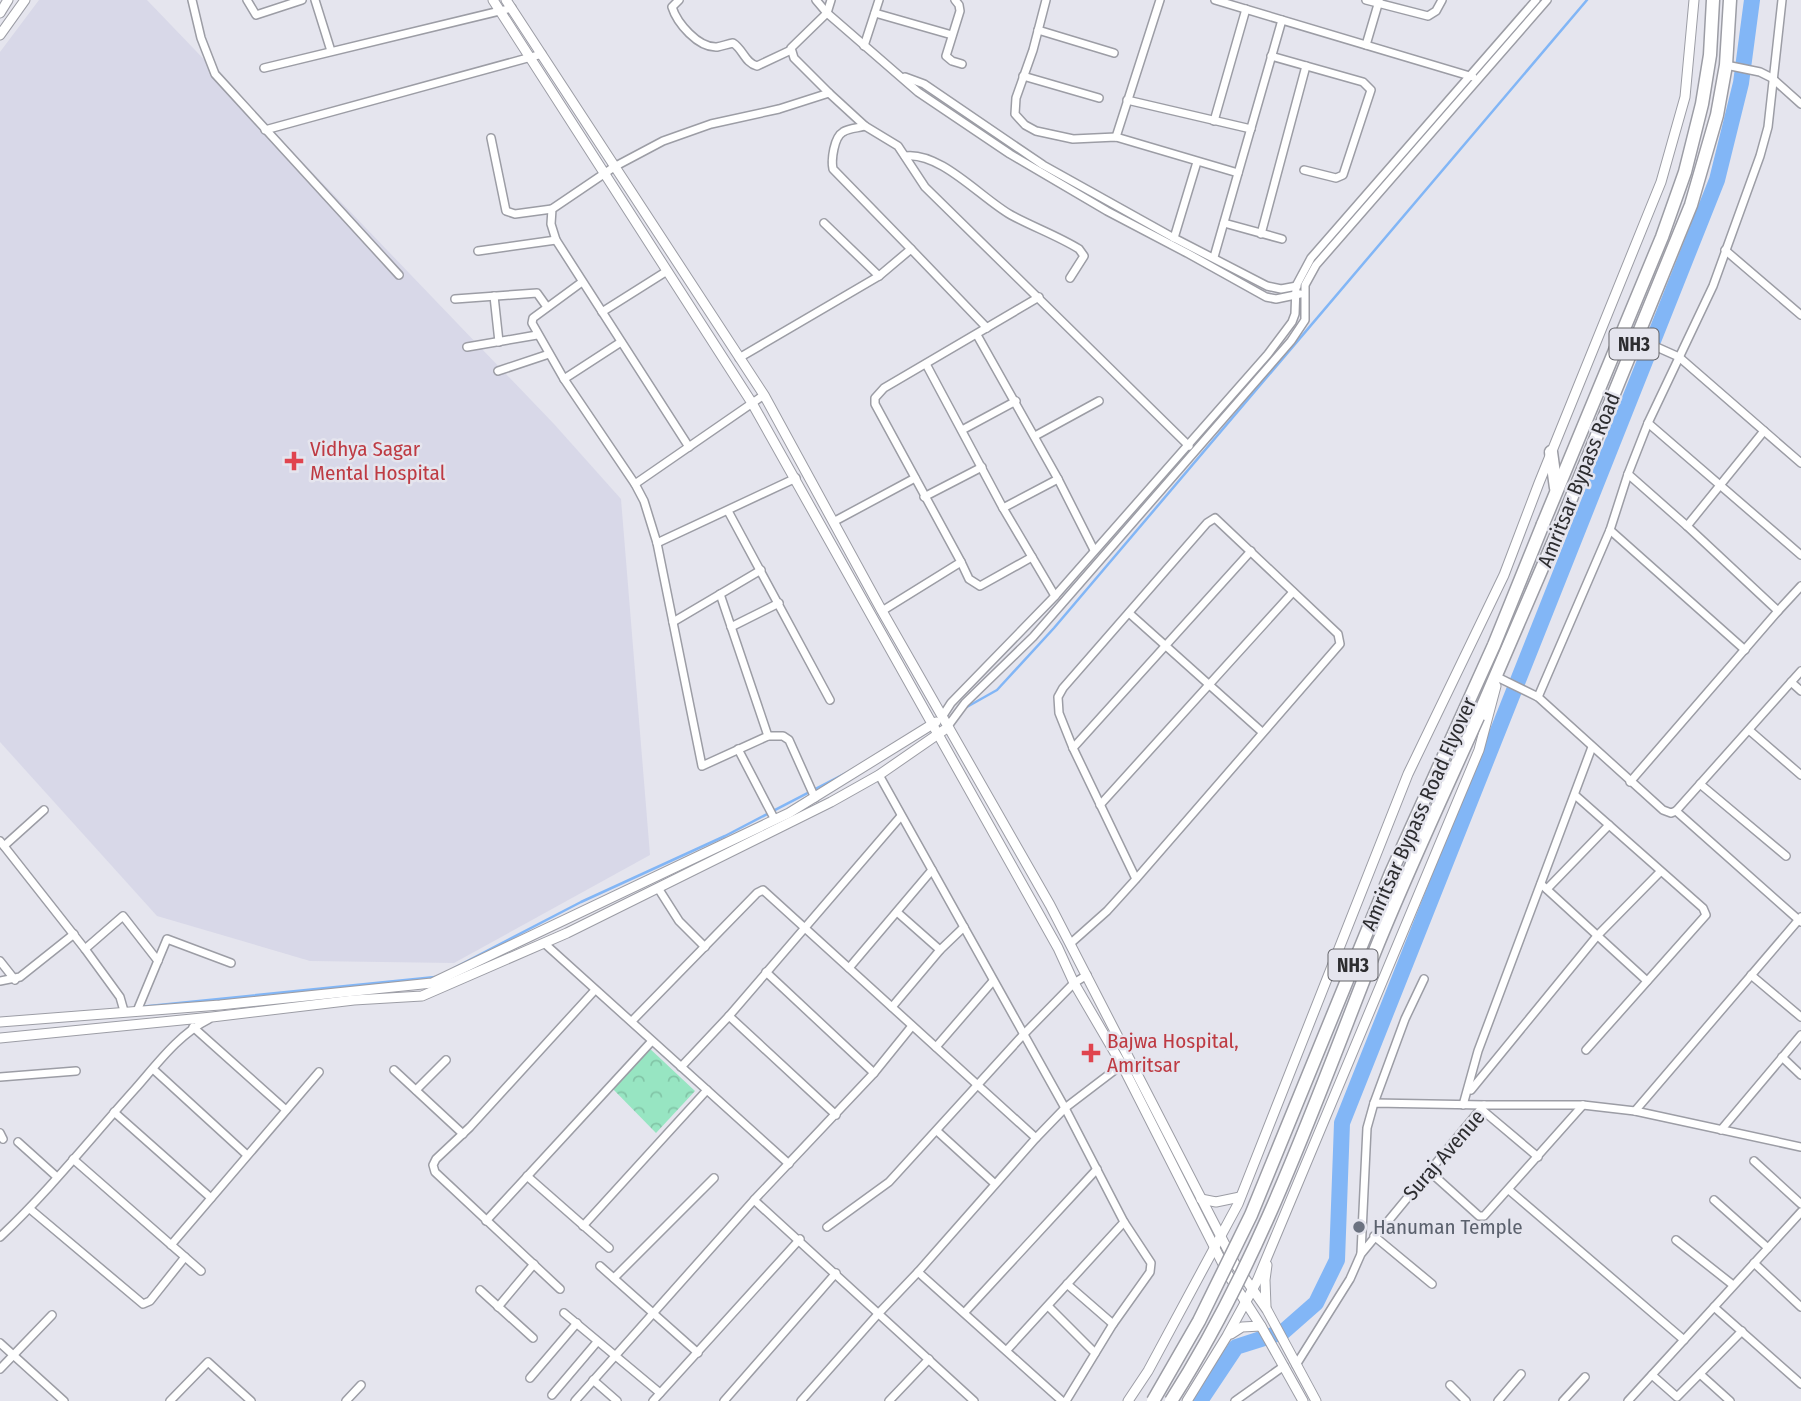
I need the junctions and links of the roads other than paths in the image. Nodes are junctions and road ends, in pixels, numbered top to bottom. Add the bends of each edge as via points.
1 (8, 0) edge
2 (25, 0) edge
3 (192, 0) edge
4 (247, 0) edge
5 (302, 0) edge
6 (315, 0) edge
7 (493, 0) edge
8 (816, 0) edge
9 (831, 0) edge
10 (879, 0) edge
11 (955, 0) edge
12 (1046, 0) edge
13 (1160, 0) edge
14 (1215, 0) edge
15 (1366, 0) edge
16 (1442, 0) edge
17 (1536, 0) edge
18 (1548, 0) edge
19 (1694, 0) edge
20 (1713, 0) edge
21 (1730, 0) edge
22 (1782, 0) edge
23 (674, 2) edge
24 (1378, 2) edge
25 (509, 4) edge
26 (1246, 9) junction
27 (500, 11) junction
28 (0, 13) edge
29 (827, 13) junction
30 (876, 13) junction
31 (1282, 20) junction
32 (1038, 30) junction
33 (0, 35) edge
34 (952, 35) junction
35 (1366, 45) junction
36 (864, 46) junction
37 (791, 50) junction
38 (331, 51) junction
39 (1114, 53) dead end
40 (542, 54) junction
41 (1270, 56) junction
42 (530, 57) junction
43 (962, 64) dead end
44 (1306, 66) junction
45 (1732, 66) junction
46 (264, 68) dead end
47 (901, 76) junction
48 (1023, 76) junction
49 (1473, 77) junction
50 (1772, 78) junction
51 (829, 93) junction
52 (1099, 98) dead end
53 (1127, 100) junction
54 (1801, 104) edge
55 (1214, 121) junction
56 (865, 126) junction
57 (1251, 129) junction
58 (265, 130) junction
59 (1115, 137) junction
60 (491, 138) dead end
61 (905, 156) junction
62 (1197, 162) junction
63 (614, 167) junction
64 (1304, 170) dead end
65 (604, 173) junction
66 (1238, 173) junction
67 (552, 209) junction
68 (824, 223) dead end
69 (1224, 223) junction
70 (1261, 234) junction
71 (1174, 238) junction
72 (1282, 239) dead end
73 (556, 240) junction
74 (911, 249) junction
75 (1725, 250) junction
76 (478, 251) dead end
77 (1214, 257) junction
78 (667, 271) junction
79 (400, 275) dead end
80 (879, 276) junction
81 (1070, 278) dead end
82 (582, 282) junction
83 (1296, 286) junction
84 (1305, 289) junction
85 (1296, 295) junction
86 (494, 296) junction
87 (1039, 298) junction
88 (456, 299) dead end
89 (547, 307) junction
90 (602, 312) junction
91 (1801, 315) edge
92 (987, 328) junction
93 (537, 335) junction
94 (977, 335) junction
95 (1635, 341) junction
96 (499, 342) junction
97 (621, 342) junction
98 (467, 347) dead end
99 (549, 354) junction
100 (1679, 357) junction
101 (739, 358) junction
102 (926, 364) junction
103 (498, 370) dead end
104 (564, 379) junction
105 (764, 395) junction
106 (1016, 401) junction
107 (1099, 401) dead end
108 (752, 403) junction
109 (1648, 423) junction
110 (962, 430) junction
111 (1764, 431) junction
112 (1035, 436) junction
113 (1189, 446) junction
114 (689, 447) junction
115 (1552, 452) junction
116 (1801, 463) edge
117 (982, 467) junction
118 (1628, 474) junction
119 (796, 478) junction
120 (915, 478) junction
121 (1058, 478) junction
122 (635, 484) junction
123 (1722, 486) junction
124 (1556, 492) junction
125 (924, 497) junction
126 (1003, 508) junction
127 (728, 511) junction
128 (835, 521) junction
129 (1687, 526) junction
130 (1610, 530) junction
131 (657, 543) junction
132 (1094, 550) junction
133 (1251, 551) junction
134 (1801, 555) edge
135 (1032, 557) junction
136 (961, 562) junction
137 (761, 570) junction
138 (1801, 586) edge
139 (1293, 592) junction
140 (720, 594) junction
141 (1055, 596) junction
142 (779, 603) junction
143 (882, 611) junction
144 (1779, 611) junction
145 (1129, 613) junction
146 (673, 622) junction
147 (731, 627) junction
148 (1164, 646) junction
149 (1745, 650) junction
150 (1801, 671) edge
151 (1497, 677) junction
152 (1791, 682) junction
153 (1209, 685) junction
154 (1801, 691) edge
155 (1538, 697) junction
156 (830, 699) dead end
157 (942, 717) junction
158 (934, 724) junction
159 (948, 726) junction
160 (1749, 730) junction
161 (1262, 732) junction
162 (940, 734) junction
163 (768, 736) junction
164 (1592, 747) junction
165 (1073, 748) junction
166 (738, 749) junction
167 (879, 775) junction
168 (1801, 775) edge
169 (1630, 782) junction
170 (1700, 784) junction
171 (1575, 795) junction
172 (815, 798) junction
173 (1100, 805) junction
174 (44, 810) dead end
175 (1676, 811) junction
176 (901, 816) junction
177 (775, 820) junction
178 (1609, 825) junction
179 (2, 844) edge
180 (1786, 856) dead end
181 (932, 870) junction
182 (1660, 872) junction
183 (1136, 879) junction
184 (1544, 886) junction
185 (658, 888) junction
186 (897, 912) junction
187 (1800, 920) edge
188 (806, 927) junction
189 (964, 927) junction
190 (74, 934) junction
191 (1597, 936) junction
192 (544, 943) junction
193 (1071, 943) junction
194 (705, 947) junction
195 (85, 949) junction
196 (940, 950) junction
197 (0, 961) edge
198 (158, 961) junction
199 (231, 963) dead end
200 (849, 968) junction
201 (766, 972) junction
202 (1087, 975) junction
203 (1751, 975) junction
204 (1424, 979) dead end
205 (15, 980) junction
206 (0, 981) edge
207 (993, 981) junction
208 (1647, 981) junction
209 (1074, 983) junction
210 (596, 990) junction
211 (892, 1007) junction
212 (124, 1011) junction
213 (137, 1011) junction
214 (729, 1016) junction
215 (212, 1017) junction
216 (1801, 1017) edge
217 (632, 1021) junction
218 (0, 1022) edge
219 (912, 1026) junction
220 (193, 1027) junction
221 (1023, 1035) junction
222 (1801, 1035) edge
223 (0, 1038) edge
224 (651, 1042) junction
225 (936, 1047) junction
226 (1586, 1050) dead end
227 (1782, 1057) junction
228 (1130, 1059) junction
229 (446, 1060) dead end
230 (1122, 1065) junction
231 (681, 1067) junction
232 (153, 1069) junction
233 (394, 1070) dead end
234 (76, 1071) dead end
235 (318, 1072) dead end
236 (874, 1073) junction
237 (1801, 1075) edge
238 (0, 1077) edge
239 (978, 1085) junction
240 (416, 1090) junction
241 (707, 1090) junction
242 (1468, 1093) junction
243 (1374, 1103) junction
244 (1463, 1105) junction
245 (1583, 1105) junction
246 (1483, 1107) junction
247 (1065, 1108) junction
248 (286, 1110) junction
249 (1634, 1111) junction
250 (114, 1112) junction
251 (836, 1115) junction
252 (1721, 1130) junction
253 (937, 1131) junction
254 (463, 1134) junction
255 (1036, 1138) junction
256 (18, 1142) dead end
257 (1801, 1147) edge
258 (247, 1155) junction
259 (1538, 1157) junction
260 (73, 1159) junction
261 (1754, 1161) dead end
262 (789, 1164) junction
263 (1097, 1169) junction
264 (1429, 1171) junction
265 (527, 1176) junction
266 (57, 1177) junction
267 (714, 1178) dead end
268 (994, 1183) junction
269 (1509, 1190) junction
270 (211, 1198) junction
271 (1240, 1198) junction
272 (1201, 1199) junction
273 (754, 1200) junction
274 (1714, 1200) dead end
275 (1801, 1204) edge
276 (30, 1209) junction
277 (1801, 1212) edge
278 (1794, 1220) junction
279 (486, 1221) junction
280 (1124, 1222) junction
281 (583, 1226) junction
282 (1801, 1226) edge
283 (827, 1227) dead end
284 (1221, 1235) junction
285 (1374, 1236) junction
286 (0, 1237) edge
287 (800, 1240) junction
288 (1676, 1240) dead end
289 (171, 1245) junction
290 (1214, 1247) junction
291 (609, 1248) dead end
292 (1768, 1248) junction
293 (1268, 1253) junction
294 (1361, 1254) junction
295 (185, 1258) junction
296 (1754, 1263) junction
297 (534, 1264) junction
298 (600, 1266) dead end
299 (201, 1271) dead end
300 (918, 1272) junction
301 (836, 1273) junction
302 (614, 1278) junction
303 (1067, 1284) junction
304 (1432, 1284) dead end
305 (1732, 1285) junction
306 (560, 1289) dead end
307 (480, 1290) dead end
308 (1252, 1290) junction
309 (1246, 1302) junction
310 (1048, 1306) junction
311 (498, 1307) junction
312 (1714, 1307) junction
313 (1801, 1307) edge
314 (1267, 1310) junction
315 (653, 1311) junction
316 (965, 1312) junction
317 (565, 1313) dead end
318 (878, 1314) junction
319 (52, 1315) dead end
320 (577, 1324) junction
321 (1113, 1324) junction
322 (1262, 1328) junction
323 (1742, 1331) junction
324 (1227, 1336) junction
325 (533, 1338) dead end
326 (1684, 1340) junction
327 (597, 1342) junction
328 (0, 1343) edge
329 (1007, 1350) junction
330 (698, 1353) junction
331 (1095, 1353) junction
332 (13, 1354) junction
333 (614, 1356) junction
334 (929, 1359) junction
335 (1281, 1362) junction
336 (1296, 1365) junction
337 (0, 1369) edge
338 (1521, 1374) dead end
339 (1700, 1374) junction
340 (1652, 1375) junction
341 (1585, 1377) dead end
342 (530, 1378) dead end
343 (593, 1380) junction
344 (1801, 1384) edge
345 (361, 1385) dead end
346 (1450, 1385) dead end
347 (660, 1393) junction
348 (552, 1395) dead end
349 (1679, 1399) edge
350 (64, 1401) edge
351 (170, 1401) edge
352 (251, 1401) edge
353 (346, 1401) edge
354 (575, 1401) edge
355 (617, 1401) edge
356 (653, 1401) edge
357 (724, 1401) edge
358 (801, 1401) edge
359 (889, 1401) edge
360 (974, 1401) edge
361 (1064, 1401) edge
362 (1128, 1401) edge
363 (1153, 1401) edge
364 (1171, 1401) edge
365 (1187, 1401) edge
366 (1235, 1401) edge
367 (1303, 1401) edge
368 (1316, 1401) edge
369 (1466, 1401) edge
370 (1498, 1401) edge
371 (1563, 1401) edge
372 (1628, 1401) edge
373 (1730, 1401) edge

1 - 28 street
2 - 33 street
3 - 58 street via 215,74
4 - 5 street via 256,15
6 - 38 street
7 - 27 street
8 - 29 street
9 - 29 street
10 - 30 street
11 - 34 street via 960,11
12 - 32 street
13 - 53 street
14 - 26 street
15 - 24 street
16 - 24 street via 1428,16
17 - 49 street
18 - 49 street
19 - 115 street via 1685,97 1661,181
20 - 124 highway, Amritsar Bypass Road / NH3 via 1703,104 1685,172
21 - 45 highway, Amritsar Bypass Road / NH3
22 - 50 street
23 - 37 street via 675,14 698,41 716,47 733,43 752,65 761,66
24 - 35 street
25 - 27 street
25 - 40 street
26 - 31 street
26 - 55 street
27 - 38 street
27 - 42 street
29 - 36 street
29 - 37 street
30 - 34 street
30 - 36 street
31 - 35 street
31 - 41 street
32 - 39 street
32 - 48 street
34 - 43 street via 946,56
35 - 49 street
36 - 47 street
37 - 51 street
38 - 46 street
40 - 42 street
40 - 63 street
41 - 44 street
41 - 57 street
42 - 58 street
42 - 65 street
44 - 64 street via 1363,82 1370,90 1343,175 1336,178
44 - 70 street
45 - 50 street
45 - 95 highway, Amritsar Bypass Road / NH3 via 1678,240
47 - 71 street via 925,84 1042,165
47 - 85 street via 1010,154 1107,211 1266,297
48 - 52 street
48 - 59 street via 1015,114 1025,125 1073,139
49 - 83 street via 1311,258
49 - 84 street via 1316,265
50 - 54 street
50 - 75 street via 1765,139
51 - 56 street
51 - 63 street via 711,124
53 - 55 street
53 - 59 street
55 - 57 street
56 - 61 street via 893,142
56 - 74 street via 839,135 833,169
57 - 66 street
58 - 79 street
59 - 62 street
60 - 67 street via 506,211
61 - 81 street via 940,165 1002,209 1079,249 1084,256
61 - 87 street via 925,187
62 - 66 street
62 - 71 street
63 - 65 street
63 - 101 street
65 - 67 street
65 - 78 street
66 - 69 street
67 - 73 street
68 - 80 street
69 - 70 street
69 - 77 street
70 - 72 street
71 - 77 street
73 - 76 street
73 - 82 street
74 - 80 street
74 - 92 street
75 - 91 street
75 - 100 street
77 - 83 street via 1267,286
78 - 90 street
78 - 108 street
80 - 101 street
82 - 89 street
82 - 90 street
83 - 84 street
83 - 85 street
84 - 85 street
84 - 159 street via 1305,320 1291,341 1033,638 965,703
85 - 113 street via 1295,314 1286,331
86 - 88 street
86 - 89 street via 537,293
86 - 96 street
87 - 92 street
87 - 113 street
89 - 93 street via 531,320
90 - 97 street
92 - 94 street
93 - 96 street
93 - 99 street
94 - 102 street
94 - 106 street
95 - 100 street
95 - 151 highway, Amritsar Bypass Road / NH3
96 - 98 street
97 - 104 street
97 - 114 street
99 - 103 street
99 - 104 street
100 - 109 street
100 - 111 street
101 - 105 street
102 - 110 street
102 - 120 street via 884,388 875,401
104 - 122 street
105 - 108 street
105 - 128 street
106 - 110 street
106 - 112 street
107 - 112 street
108 - 114 street
108 - 119 street
109 - 118 street
109 - 123 street
110 - 117 street
111 - 116 street
111 - 123 street
112 - 121 street
113 - 132 street
114 - 122 street
115 - 124 highway
115 - 271 street via 1504,575 1408,774
117 - 125 street
117 - 126 street
118 - 129 street
118 - 130 street
119 - 127 street
119 - 158 street
120 - 125 street
120 - 128 street
121 - 126 street
121 - 132 street
122 - 131 street
123 - 129 street
123 - 134 street
124 - 363 highway, Amritsar Bypass Road Flyover / NH3, bridge via 1391,873 1251,1215
125 - 136 street
126 - 135 street
127 - 131 street
127 - 137 street
128 - 143 street
129 - 144 street
130 - 149 street
130 - 155 street
131 - 146 street
132 - 141 street
133 - 139 street
133 - 145 street via 1220,520 1211,520
133 - 148 street
135 - 136 street via 981,586 969,579
135 - 141 street
136 - 143 street
137 - 140 street
137 - 142 street
138 - 144 street
139 - 153 street
139 - 161 street via 1341,640
140 - 146 street
140 - 147 street
141 - 157 street
142 - 147 street
142 - 156 street
143 - 157 street
144 - 149 street
145 - 148 street
145 - 165 street via 1058,698
146 - 166 street via 702,766
147 - 163 street
148 - 153 street
148 - 165 street
149 - 169 street
150 - 152 street
151 - 155 street
151 - 293 street via 1479,750
151 - 364 highway, Amritsar Bypass Road Flyover / NH3, bridge via 1387,923 1238,1280
152 - 154 street
152 - 160 street
153 - 161 street
153 - 173 street
155 - 164 street
157 - 158 street
157 - 159 street
158 - 162 street
158 - 172 street
159 - 162 street
159 - 193 street
160 - 168 street
160 - 170 street
161 - 183 street
162 - 167 street
162 - 209 street
163 - 166 street
163 - 172 street via 789,740
164 - 169 street
164 - 171 street
165 - 173 street
166 - 177 street
167 - 176 street
167 - 185 street
169 - 175 street via 1663,810
170 - 175 street
170 - 180 street
171 - 178 street
171 - 184 street
172 - 177 street
173 - 183 street
174 - 179 street
175 - 187 street
176 - 181 street
176 - 188 street
177 - 213 street via 432,983
178 - 182 street
178 - 184 street
179 - 190 street
181 - 186 street
181 - 189 street
182 - 191 street
182 - 208 street via 1706,915
183 - 193 street
184 - 191 street
184 - 242 street via 1478,1051
185 - 192 street
185 - 194 street via 679,921
186 - 196 street
186 - 200 street
187 - 203 street
188 - 194 street via 766,891 760,891
188 - 200 street
188 - 201 street
189 - 196 street
189 - 207 street
190 - 195 street
190 - 205 street
191 - 208 street
191 - 242 street
192 - 210 street
192 - 215 street via 422,996
193 - 202 street
194 - 217 street
195 - 198 street via 122,916
195 - 212 street
196 - 211 street
197 - 205 street
198 - 199 street via 169,938
198 - 213 street
200 - 211 street
201 - 214 street
201 - 236 street
202 - 209 street
202 - 228 street
203 - 216 street
203 - 249 street
204 - 243 street
205 - 206 street
207 - 221 street
207 - 225 street
208 - 226 street
209 - 221 street
209 - 230 street
210 - 217 street
210 - 254 street
211 - 219 street
212 - 213 street
212 - 218 street
214 - 231 street
214 - 251 street
215 - 220 street
215 - 223 street
217 - 224 street
219 - 225 street
219 - 236 street
220 - 232 street
220 - 248 street
221 - 239 street
221 - 247 street
222 - 227 street
224 - 231 street
224 - 265 street
225 - 239 street
227 - 237 street
227 - 252 street
228 - 230 street
228 - 272 street
229 - 240 street
230 - 247 street
230 - 290 street
231 - 241 street
232 - 250 street
232 - 258 street
233 - 240 street
234 - 238 street
235 - 248 street
236 - 251 street
239 - 253 street
239 - 255 street
240 - 254 street
241 - 262 street
241 - 281 street
242 - 244 street
243 - 244 street
243 - 294 street via 1367,1128
244 - 246 street
245 - 246 street, Suraj Avenue
245 - 249 street, Suraj Avenue
245 - 259 street
246 - 259 street
246 - 264 street, Suraj Avenue
247 - 255 street
247 - 263 street
248 - 258 street
249 - 252 street, Suraj Avenue
250 - 260 street
250 - 270 street
251 - 262 street
252 - 257 street, Suraj Avenue
253 - 268 street
253 - 283 street via 889,1182
254 - 279 street via 436,1159 433,1169
255 - 268 street
256 - 266 street
258 - 270 street
259 - 269 street
260 - 266 street
260 - 289 street
261 - 275 street
262 - 273 street
263 - 280 street
263 - 316 street
264 - 269 street via 1479,1216 1486,1215
264 - 285 street, Suraj Avenue
265 - 279 street
265 - 281 street
266 - 276 street
267 - 302 street
268 - 300 street
269 - 326 street
270 - 289 street
271 - 272 street
271 - 284 street
272 - 284 street
273 - 287 street
273 - 315 street
274 - 292 street
276 - 286 street
276 - 295 street via 143,1304
277 - 278 street
278 - 282 street
278 - 292 street
279 - 297 street
280 - 303 street
280 - 321 street via 1152,1268
281 - 291 street
284 - 290 street
284 - 308 street
285 - 294 street, Suraj Avenue
285 - 304 street
287 - 301 street
287 - 330 street
288 - 305 street
289 - 295 street
290 - 309 street
290 - 362 street
292 - 296 street
293 - 308 street
293 - 314 street
294 - 336 street, Suraj Avenue
295 - 299 street
296 - 305 street
296 - 313 street
297 - 306 street
297 - 311 street
298 - 302 street
300 - 316 street
300 - 318 street
301 - 318 street
301 - 357 street
302 - 315 street
303 - 310 street
303 - 321 street
305 - 312 street
307 - 311 street
308 - 309 street
308 - 314 street
309 - 322 street
309 - 324 street
310 - 329 street
310 - 331 street
311 - 325 street
312 - 323 street
312 - 326 street
314 - 336 street
315 - 330 street
315 - 333 street
316 - 329 street
317 - 320 street
318 - 334 street
318 - 358 street
319 - 332 street
320 - 327 street
320 - 342 street
321 - 331 street
322 - 324 street via 1242,1326
322 - 335 street
323 - 339 street
323 - 344 street
324 - 365 street
326 - 340 street
327 - 333 street
327 - 348 street
328 - 332 street
329 - 361 street
330 - 347 street
331 - 361 street
332 - 337 street
332 - 350 street
333 - 343 street
333 - 347 street
334 - 359 street
334 - 360 street
335 - 366 street
335 - 367 street
336 - 368 street
338 - 370 street
339 - 349 street
339 - 373 street
340 - 349 street
340 - 372 street
341 - 371 street
343 - 354 street
343 - 355 street
345 - 353 street
346 - 369 street
347 - 356 street
351 - 352 street via 208,1362

